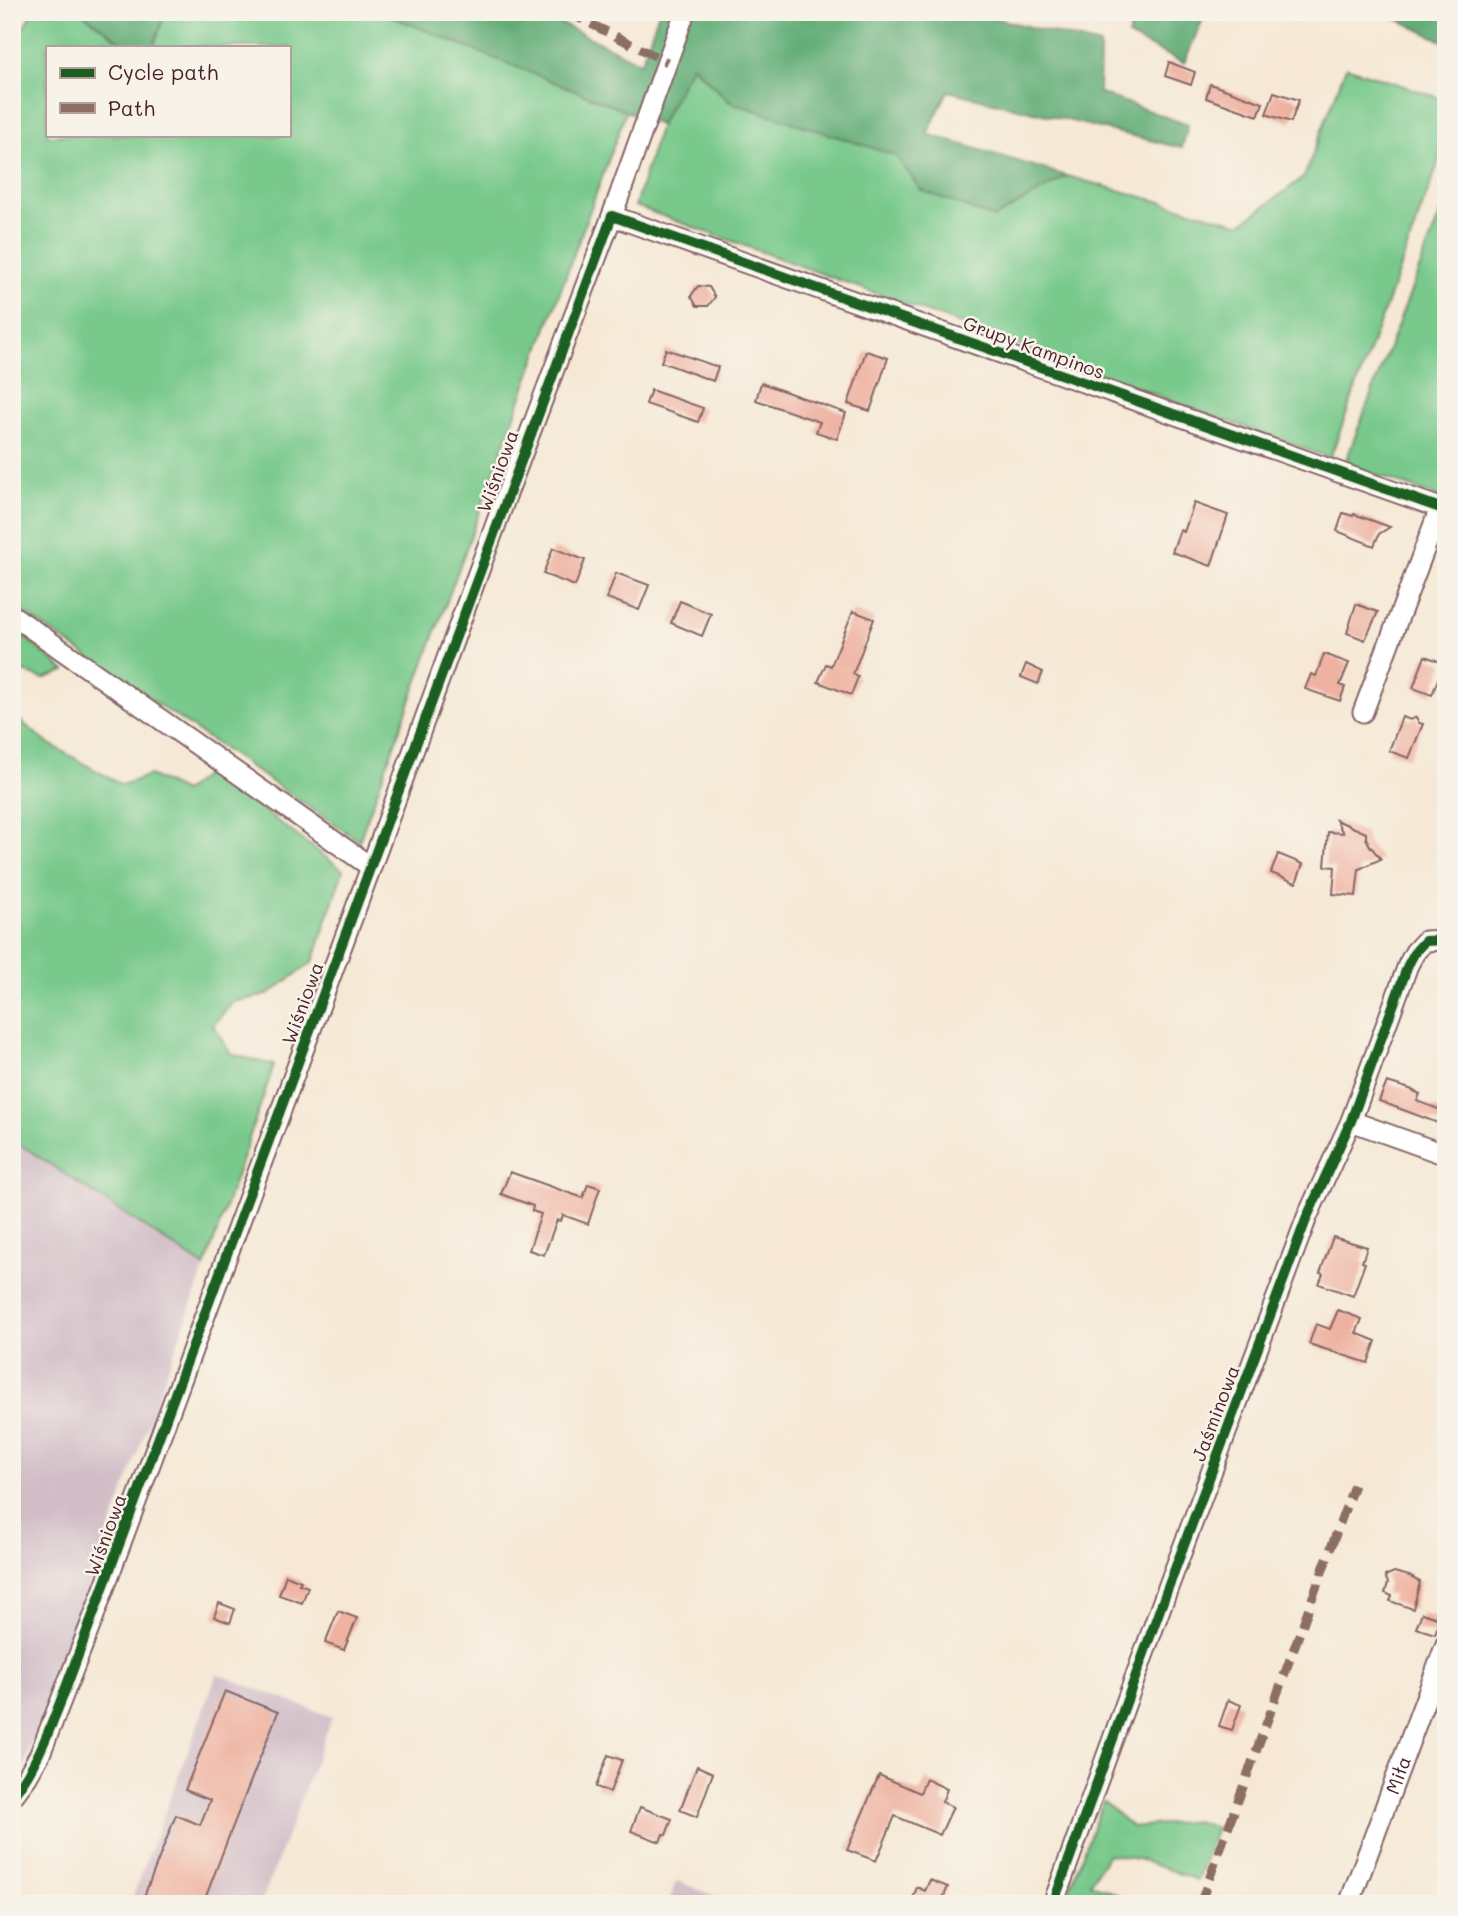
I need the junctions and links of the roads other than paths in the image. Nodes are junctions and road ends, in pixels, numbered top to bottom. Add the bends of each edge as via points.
1 (685, 12) edge
2 (612, 216) junction
3 (1443, 509) edge
4 (12, 615) edge
5 (1363, 712) dead end
6 (371, 867) junction
7 (1446, 940) edge
8 (1351, 1121) junction
9 (1446, 1155) edge
10 (1446, 1644) edge
11 (12, 1797) edge
12 (1053, 1904) edge
13 (1349, 1904) edge

1 - 2 street, Wiśniowa
2 - 3 street, Grupy Kampinos
2 - 6 street, Wiśniowa
3 - 5 street
4 - 6 street
6 - 11 street, Wiśniowa via 64,1693 40,1754
7 - 8 street, Jaśminowa via 1425,941 1415,951
8 - 9 street
8 - 12 street, Jaśminowa via 1307,1217
10 - 13 street, Miła

